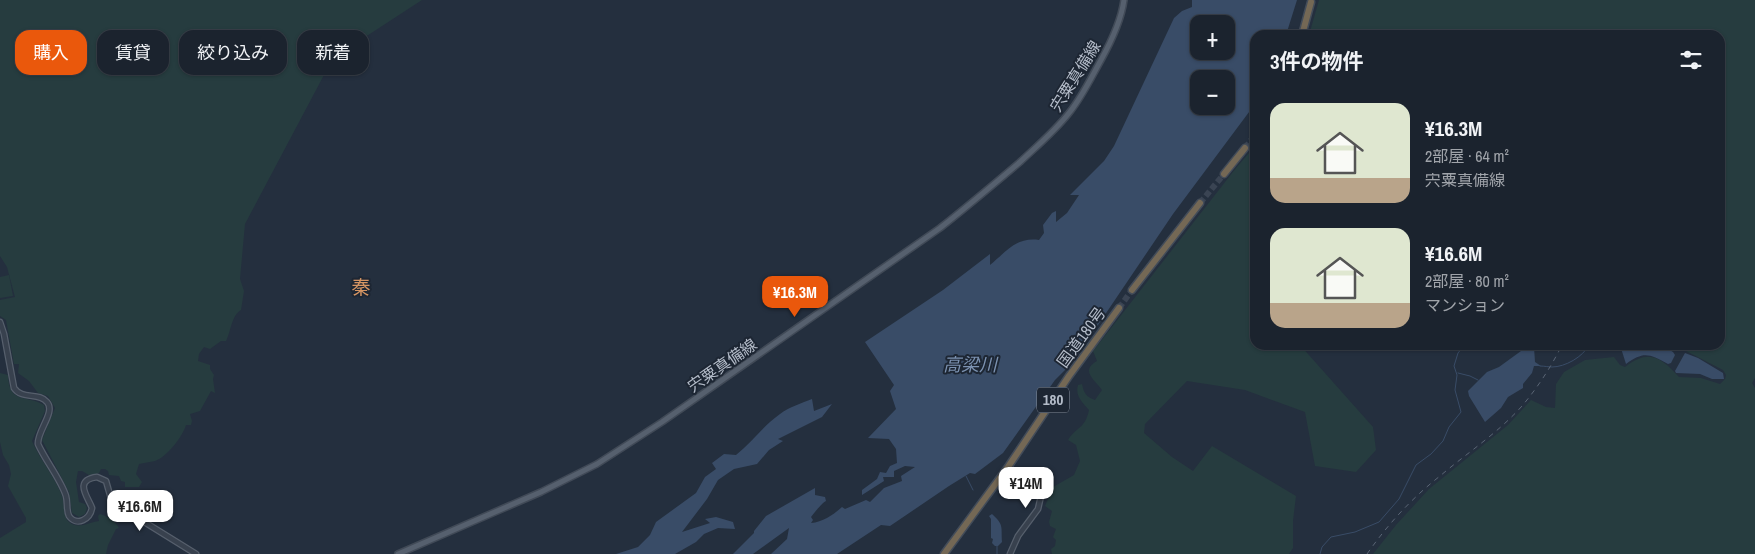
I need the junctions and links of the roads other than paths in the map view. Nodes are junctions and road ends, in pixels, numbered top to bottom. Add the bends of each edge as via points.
1 (1124, 0) edge
2 (1311, 2) dead end
3 (1303, 30) edge
4 (1245, 148) tunnel mouth
5 (1224, 174) tunnel mouth
6 (1200, 203) tunnel mouth
7 (1133, 288) tunnel mouth
8 (1119, 308) tunnel mouth
9 (0, 322) edge
10 (1008, 467) junction
11 (196, 554) edge
12 (398, 554) edge
13 (944, 554) edge
14 (1010, 554) edge

1 - 12 main road, 宍粟真備線 via 1112,40 1070,113 1011,169 940,228 597,464
2 - 3 highway
4 - 5 highway
6 - 7 highway
8 - 10 highway, 国道180号 / 180
9 - 11 street via 14,388 20,394 42,398 50,407 38,444 66,497 70,517 81,521 90,516 92,508 83,491 89,480 97,477 106,481 112,502
10 - 13 highway, 国道180号 / 180
10 - 14 street via 1029,481 1040,496 1038,509 1018,536

